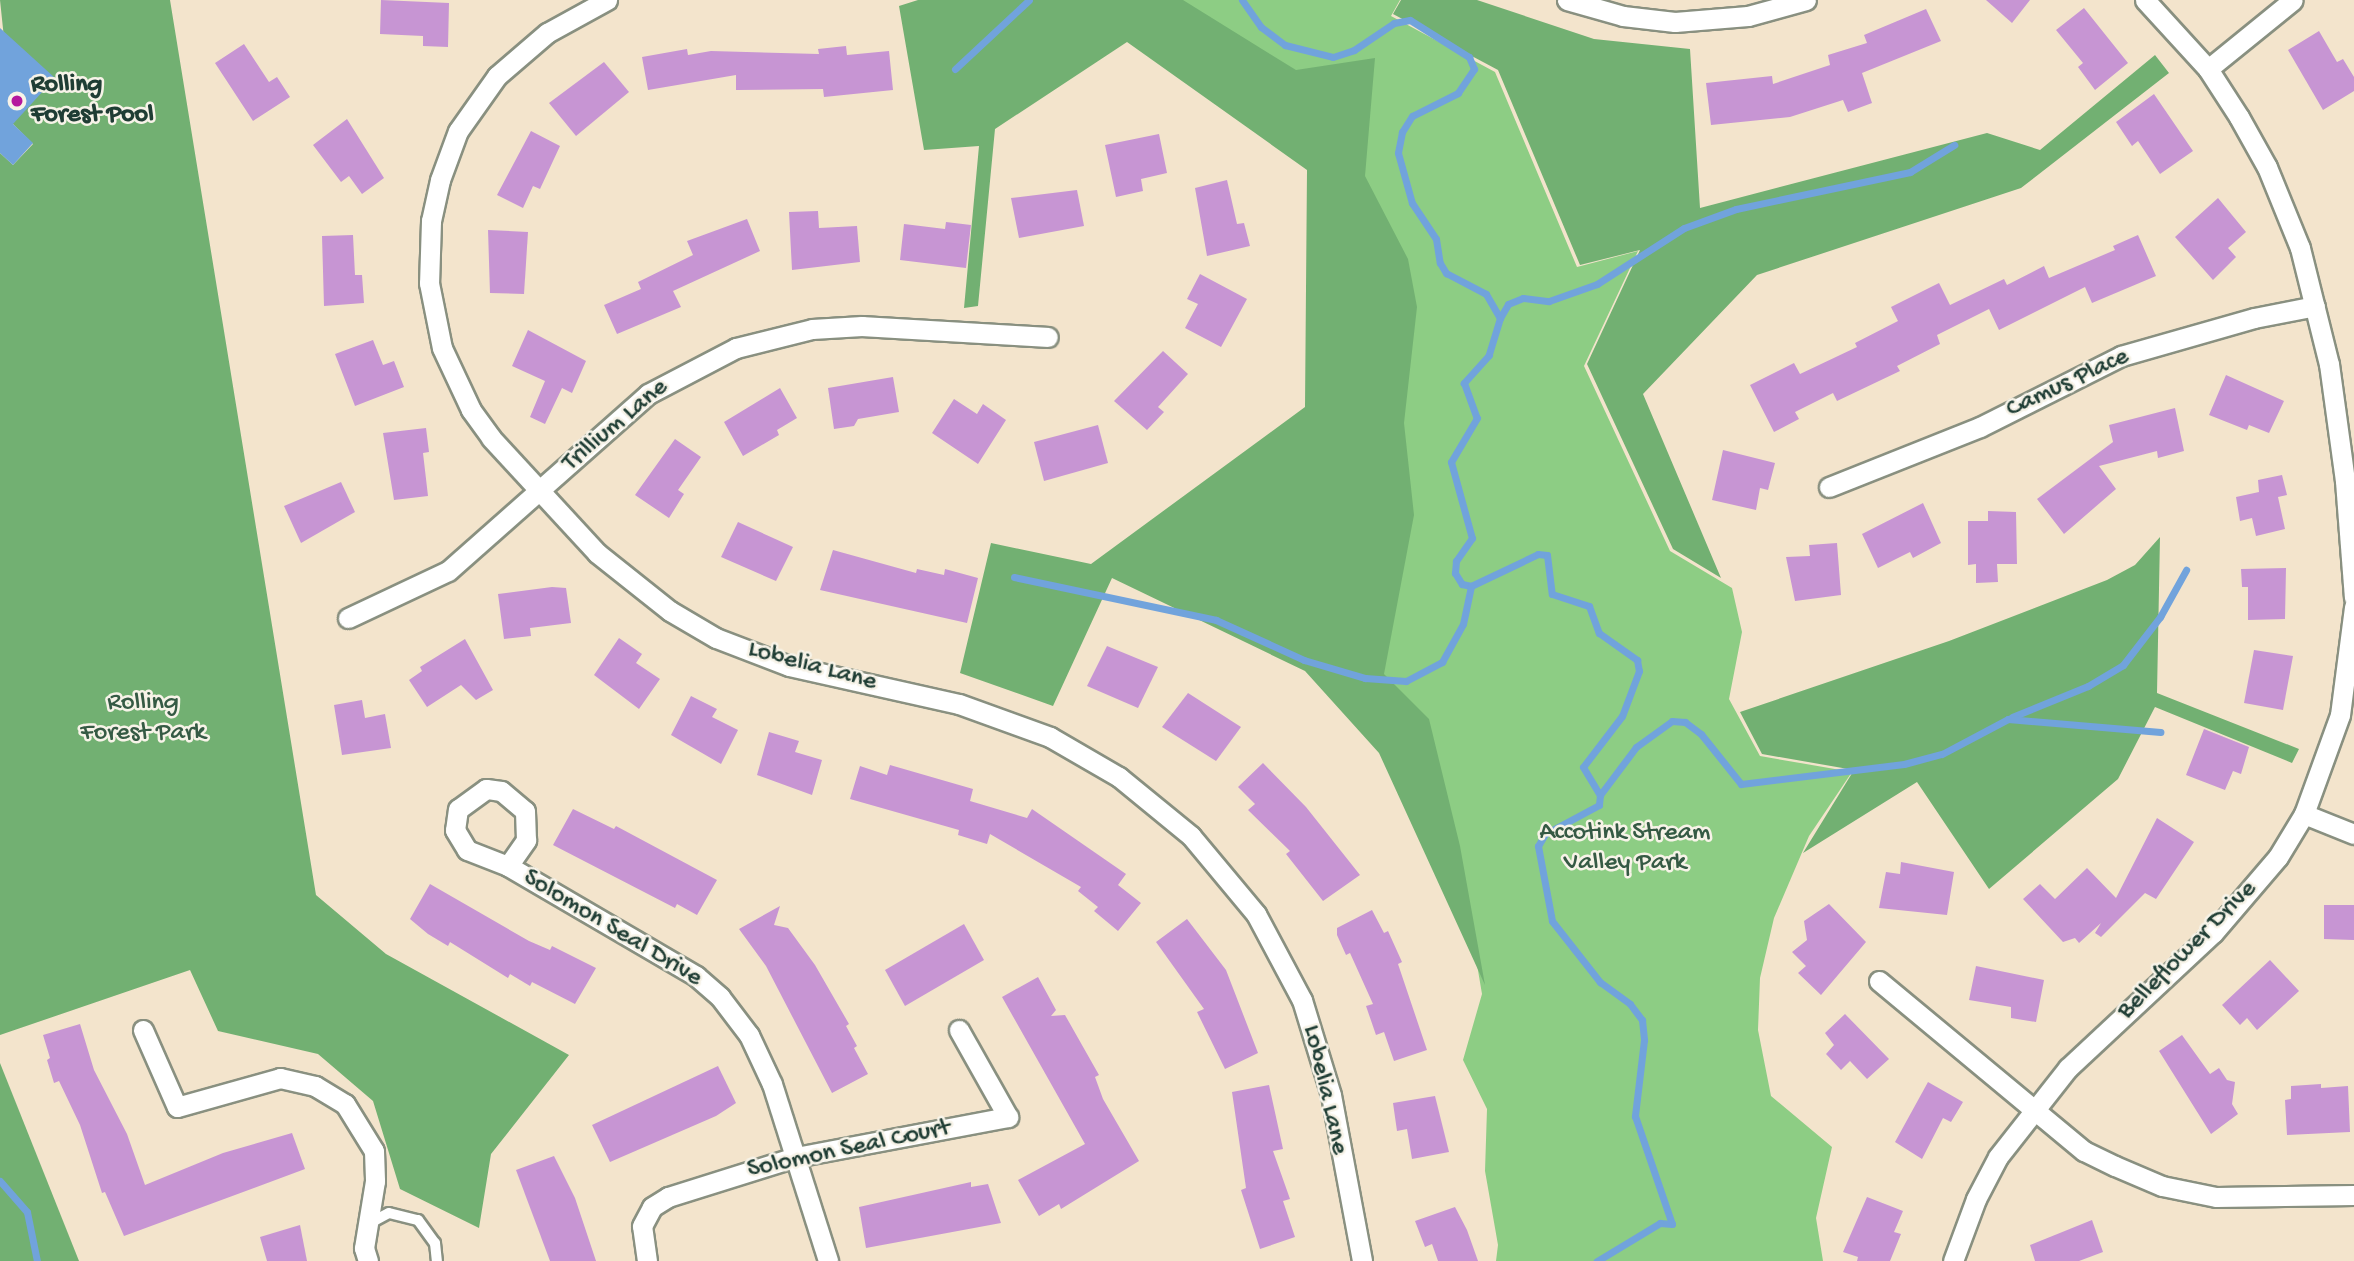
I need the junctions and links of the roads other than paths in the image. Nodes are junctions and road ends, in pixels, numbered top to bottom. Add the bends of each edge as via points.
1 (607, 0) edge
2 (1567, 0) edge
3 (1806, 0) edge
4 (2145, 0) edge
5 (2293, 0) edge
6 (2208, 69) junction
7 (2315, 306) junction
8 (1048, 337) dead end
9 (2349, 480) edge
10 (1829, 487) dead end
11 (540, 491) junction
12 (2354, 598) edge
13 (2354, 607) edge
14 (348, 618) dead end
15 (2304, 814) junction
16 (2354, 834) edge
17 (508, 866) dead end
18 (1879, 981) dead end
19 (143, 1030) dead end
20 (959, 1030) dead end
21 (2035, 1111) junction
22 (796, 1157) junction
23 (2354, 1195) edge
24 (370, 1223) junction
25 (368, 1261) edge
26 (437, 1261) edge
27 (647, 1261) edge
28 (828, 1261) edge
29 (1362, 1261) edge
30 (1953, 1261) edge

1 - 11 street, Lobelia Lane via 547,33 508,65 478,100 458,131 439,180 430,221 429,283 436,327 451,372 491,438
2 - 3 street via 1623,16 1675,22 1748,16
4 - 6 street
5 - 6 street
6 - 7 street via 2267,167 2300,248
7 - 9 street
7 - 10 street, Camus Place via 2242,321 2120,356 1980,427
8 - 11 street, Trillium Lane via 862,326 811,329 761,340 703,363 648,394
9 - 12 street
11 - 14 street, Trillium Lane via 448,571
11 - 29 street, Lobelia Lane via 624,577 716,638 789,667 959,704 1026,726 1119,777 1191,836 1256,914 1302,1000 1331,1095
13 - 15 street, Belleflower Drive via 2340,715
15 - 16 street
15 - 21 street, Belleflower Drive via 2244,901 2068,1068
17 - 22 street, Solomon Seal Drive via 696,976 720,997 749,1035 772,1084
18 - 21 street
19 - 24 street via 177,1107 280,1078 315,1086 345,1104 374,1151
20 - 22 street, Solomon Seal Court via 1008,1117
21 - 23 street via 2084,1150 2191,1193 2248,1199
21 - 30 street, Belleflower Drive via 1998,1157 1976,1199
22 - 27 street, Solomon Seal Court via 706,1182 652,1207 642,1226
22 - 28 street, Solomon Seal Drive
24 - 25 street via 365,1248
24 - 26 lane via 389,1213 418,1220 435,1243

